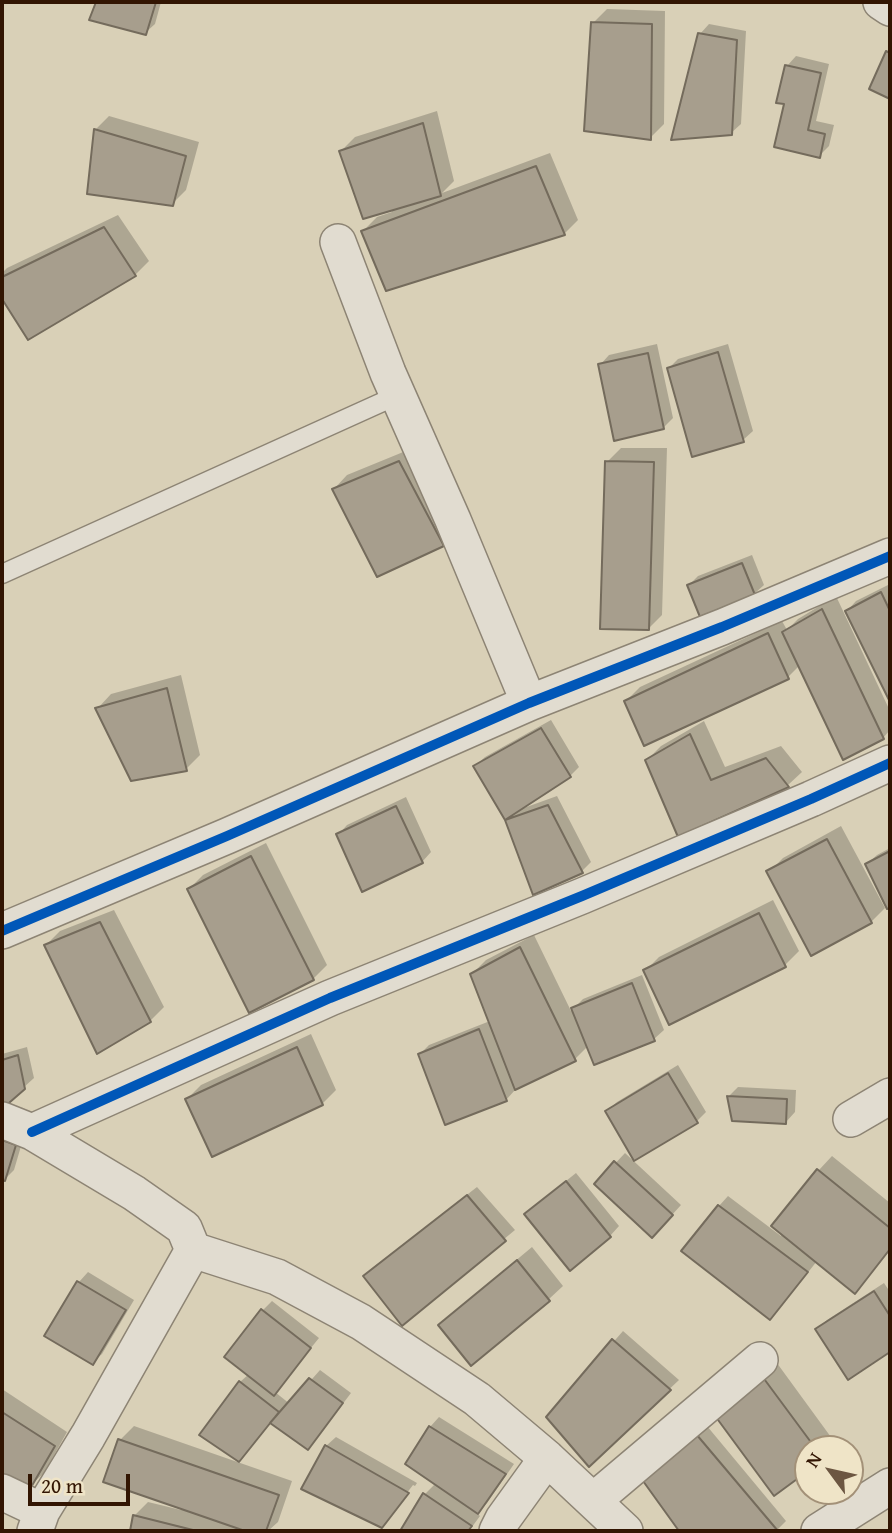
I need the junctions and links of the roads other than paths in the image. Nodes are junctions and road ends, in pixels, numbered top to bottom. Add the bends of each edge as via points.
1 (880, 2) edge
2 (890, 8) edge
3 (338, 242) dead end
4 (398, 395) junction
5 (890, 556) edge
6 (2, 574) edge
7 (529, 703) junction
8 (890, 763) edge
9 (2, 931) edge
10 (890, 1096) edge
11 (851, 1119) dead end
12 (17, 1126) edge
13 (193, 1250) junction
14 (760, 1360) dead end
15 (547, 1458) junction
16 (890, 1486) edge
17 (2, 1492) edge
18 (593, 1501) junction
19 (39, 1521) edge
20 (497, 1531) edge
21 (625, 1531) edge
22 (819, 1531) edge

1 - 2 street
3 - 4 street
4 - 6 lane
4 - 7 street
5 - 7 street
7 - 9 street
8 - 12 street via 582,896
10 - 11 street
12 - 13 street via 134,1193 184,1228
13 - 15 street via 276,1277 361,1322 477,1399
13 - 19 street
14 - 18 street
15 - 18 street
15 - 20 street
16 - 22 street
17 - 19 street
18 - 21 street

